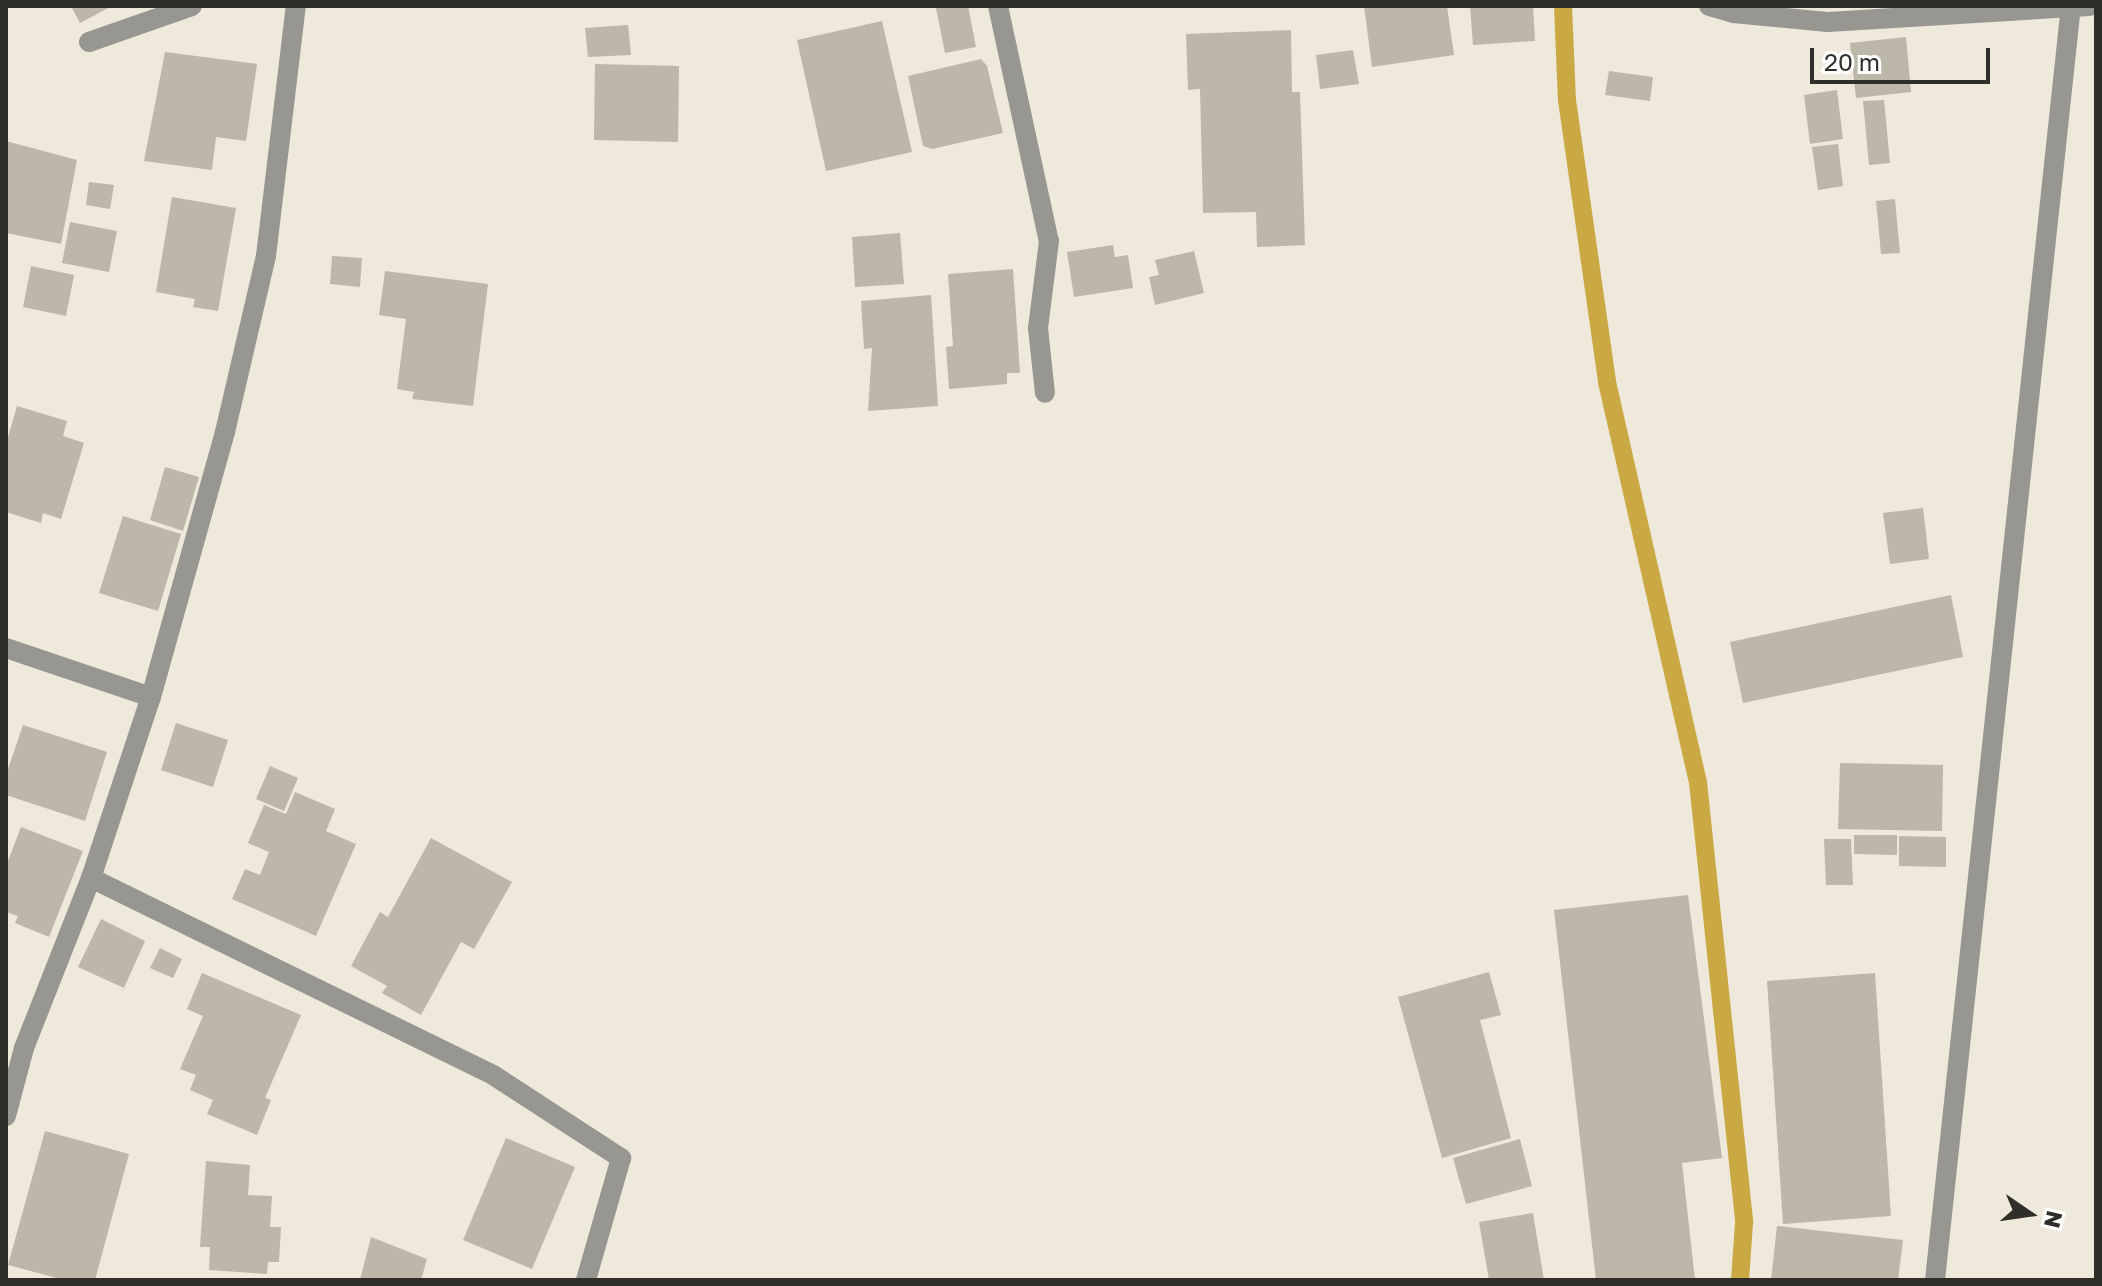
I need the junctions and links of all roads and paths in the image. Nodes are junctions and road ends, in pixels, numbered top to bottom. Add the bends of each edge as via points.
1 (192, 6) edge
2 (296, 6) edge
3 (998, 6) edge
4 (1709, 6) edge
5 (2071, 6) edge
6 (2090, 6) edge
7 (89, 42) dead end
8 (1045, 393) dead end
9 (6, 648) edge
10 (151, 697) junction
11 (91, 878) junction
12 (6, 1116) edge
13 (586, 1280) edge
14 (1935, 1280) edge

1 - 7 street
2 - 10 street via 266,256 225,432
3 - 8 street via 1049,241 1038,328
4 - 5 street via 1828,22
5 - 6 street
5 - 14 street
9 - 10 street
10 - 11 street
11 - 12 street via 24,1048
11 - 13 street via 493,1075 621,1158

